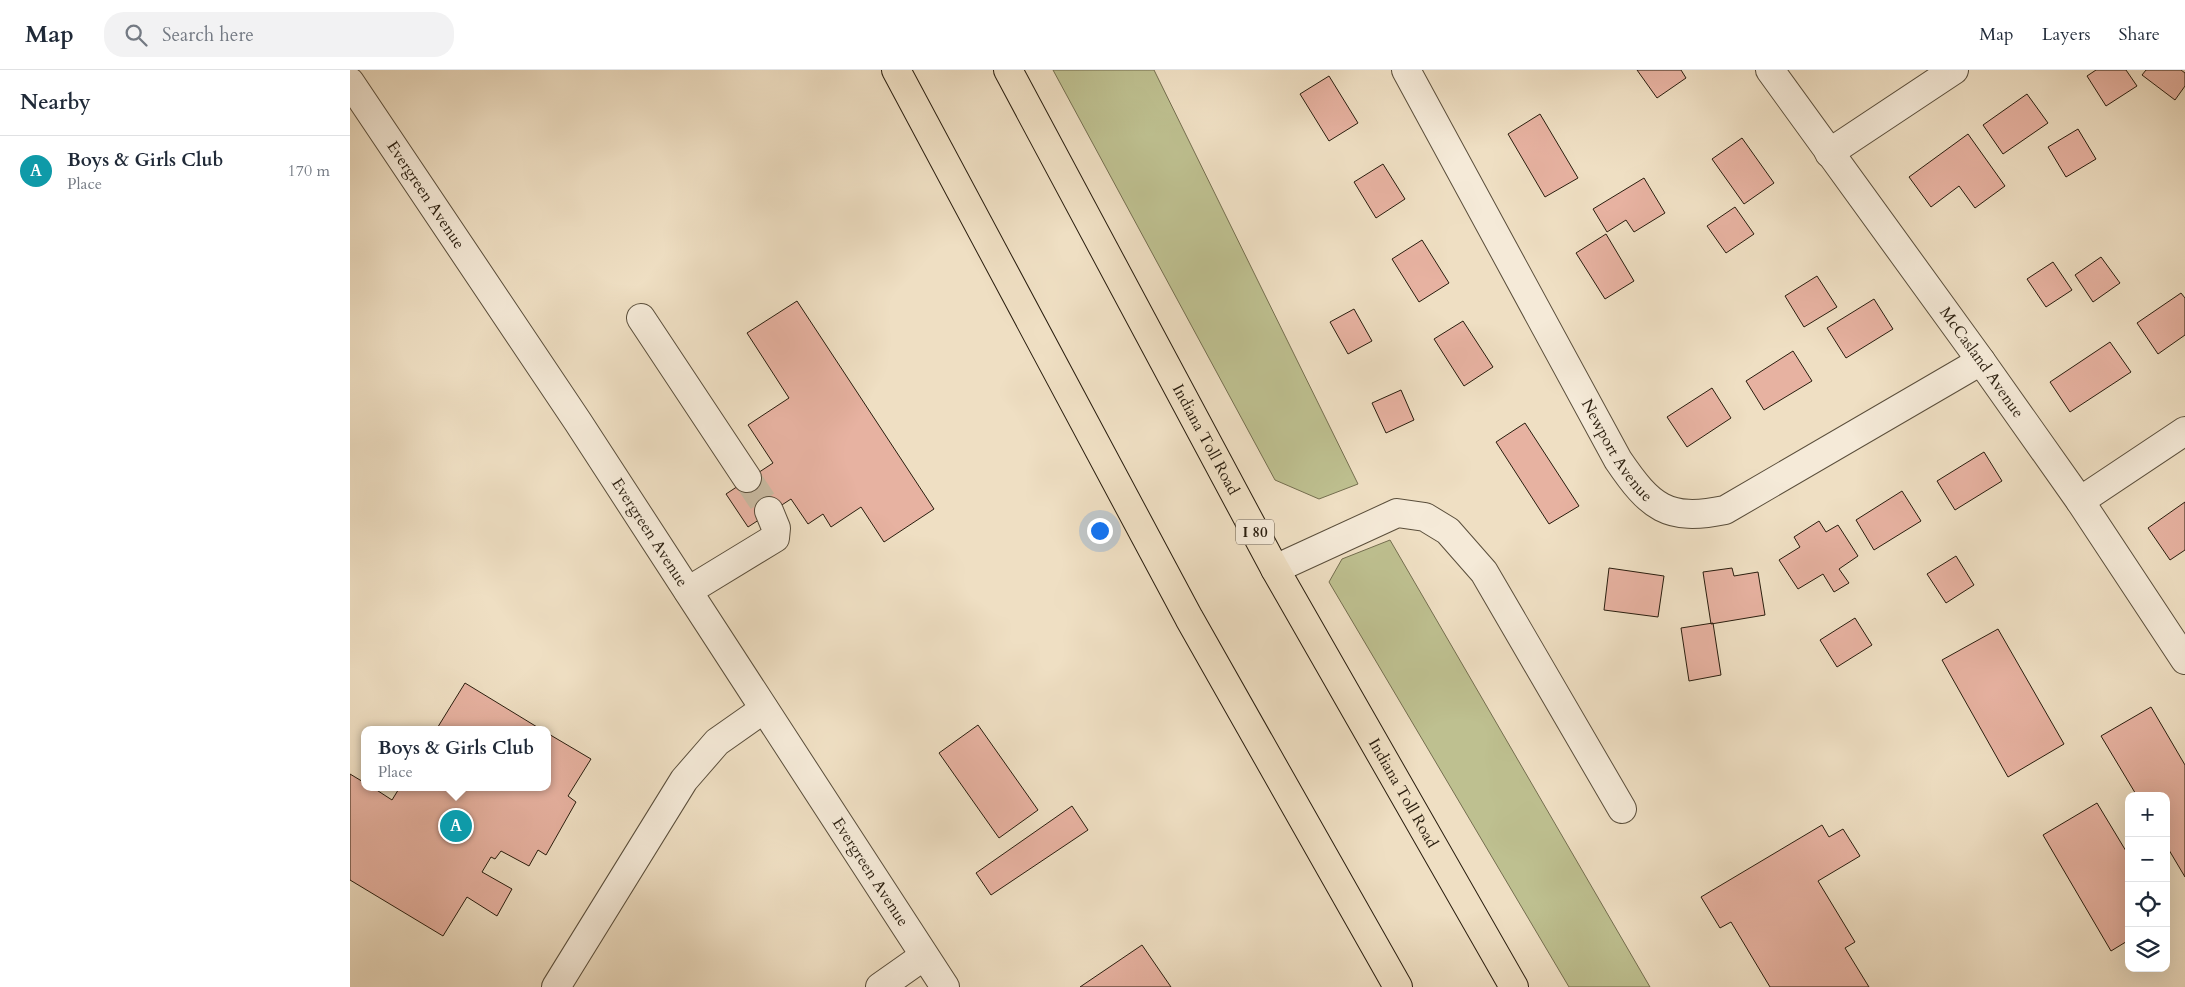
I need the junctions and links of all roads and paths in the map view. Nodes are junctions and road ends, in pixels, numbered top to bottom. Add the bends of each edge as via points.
1 (896, 70) edge
2 (1008, 70) edge
3 (1406, 70) edge
4 (1770, 70) edge
5 (1954, 70) edge
6 (350, 82) edge
7 (1829, 153) junction
8 (641, 318) dead end
9 (1981, 361) junction
10 (2185, 431) edge
11 (747, 478) tunnel mouth
12 (2080, 501) junction
13 (768, 511) tunnel mouth
14 (1274, 569) junction
15 (688, 591) junction
16 (2185, 660) edge
17 (764, 709) junction
18 (1622, 809) dead end
19 (924, 956) junction
20 (556, 987) edge
21 (880, 987) edge
22 (945, 987) edge
23 (1398, 987) edge
24 (1514, 987) edge

1 - 23 highway via 1184,609
2 - 14 highway, Indiana Toll Road / I 80
3 - 9 street, Newport Avenue via 1618,460 1637,488 1658,506 1681,514 1725,510
4 - 7 street, McCasland Avenue
5 - 7 street
6 - 15 street, Evergreen Avenue
7 - 9 street, McCasland Avenue
8 - 11 street
9 - 12 street, McCasland Avenue
10 - 12 street
12 - 16 street, McCasland Avenue
13 - 15 street via 776,528 775,538
14 - 18 street via 1397,513 1425,517 1448,531 1484,572
14 - 24 highway, Indiana Toll Road / I 80
15 - 17 street, Evergreen Avenue
17 - 19 street, Evergreen Avenue
17 - 20 street via 718,742 684,780
19 - 21 street
19 - 22 street, Evergreen Avenue

